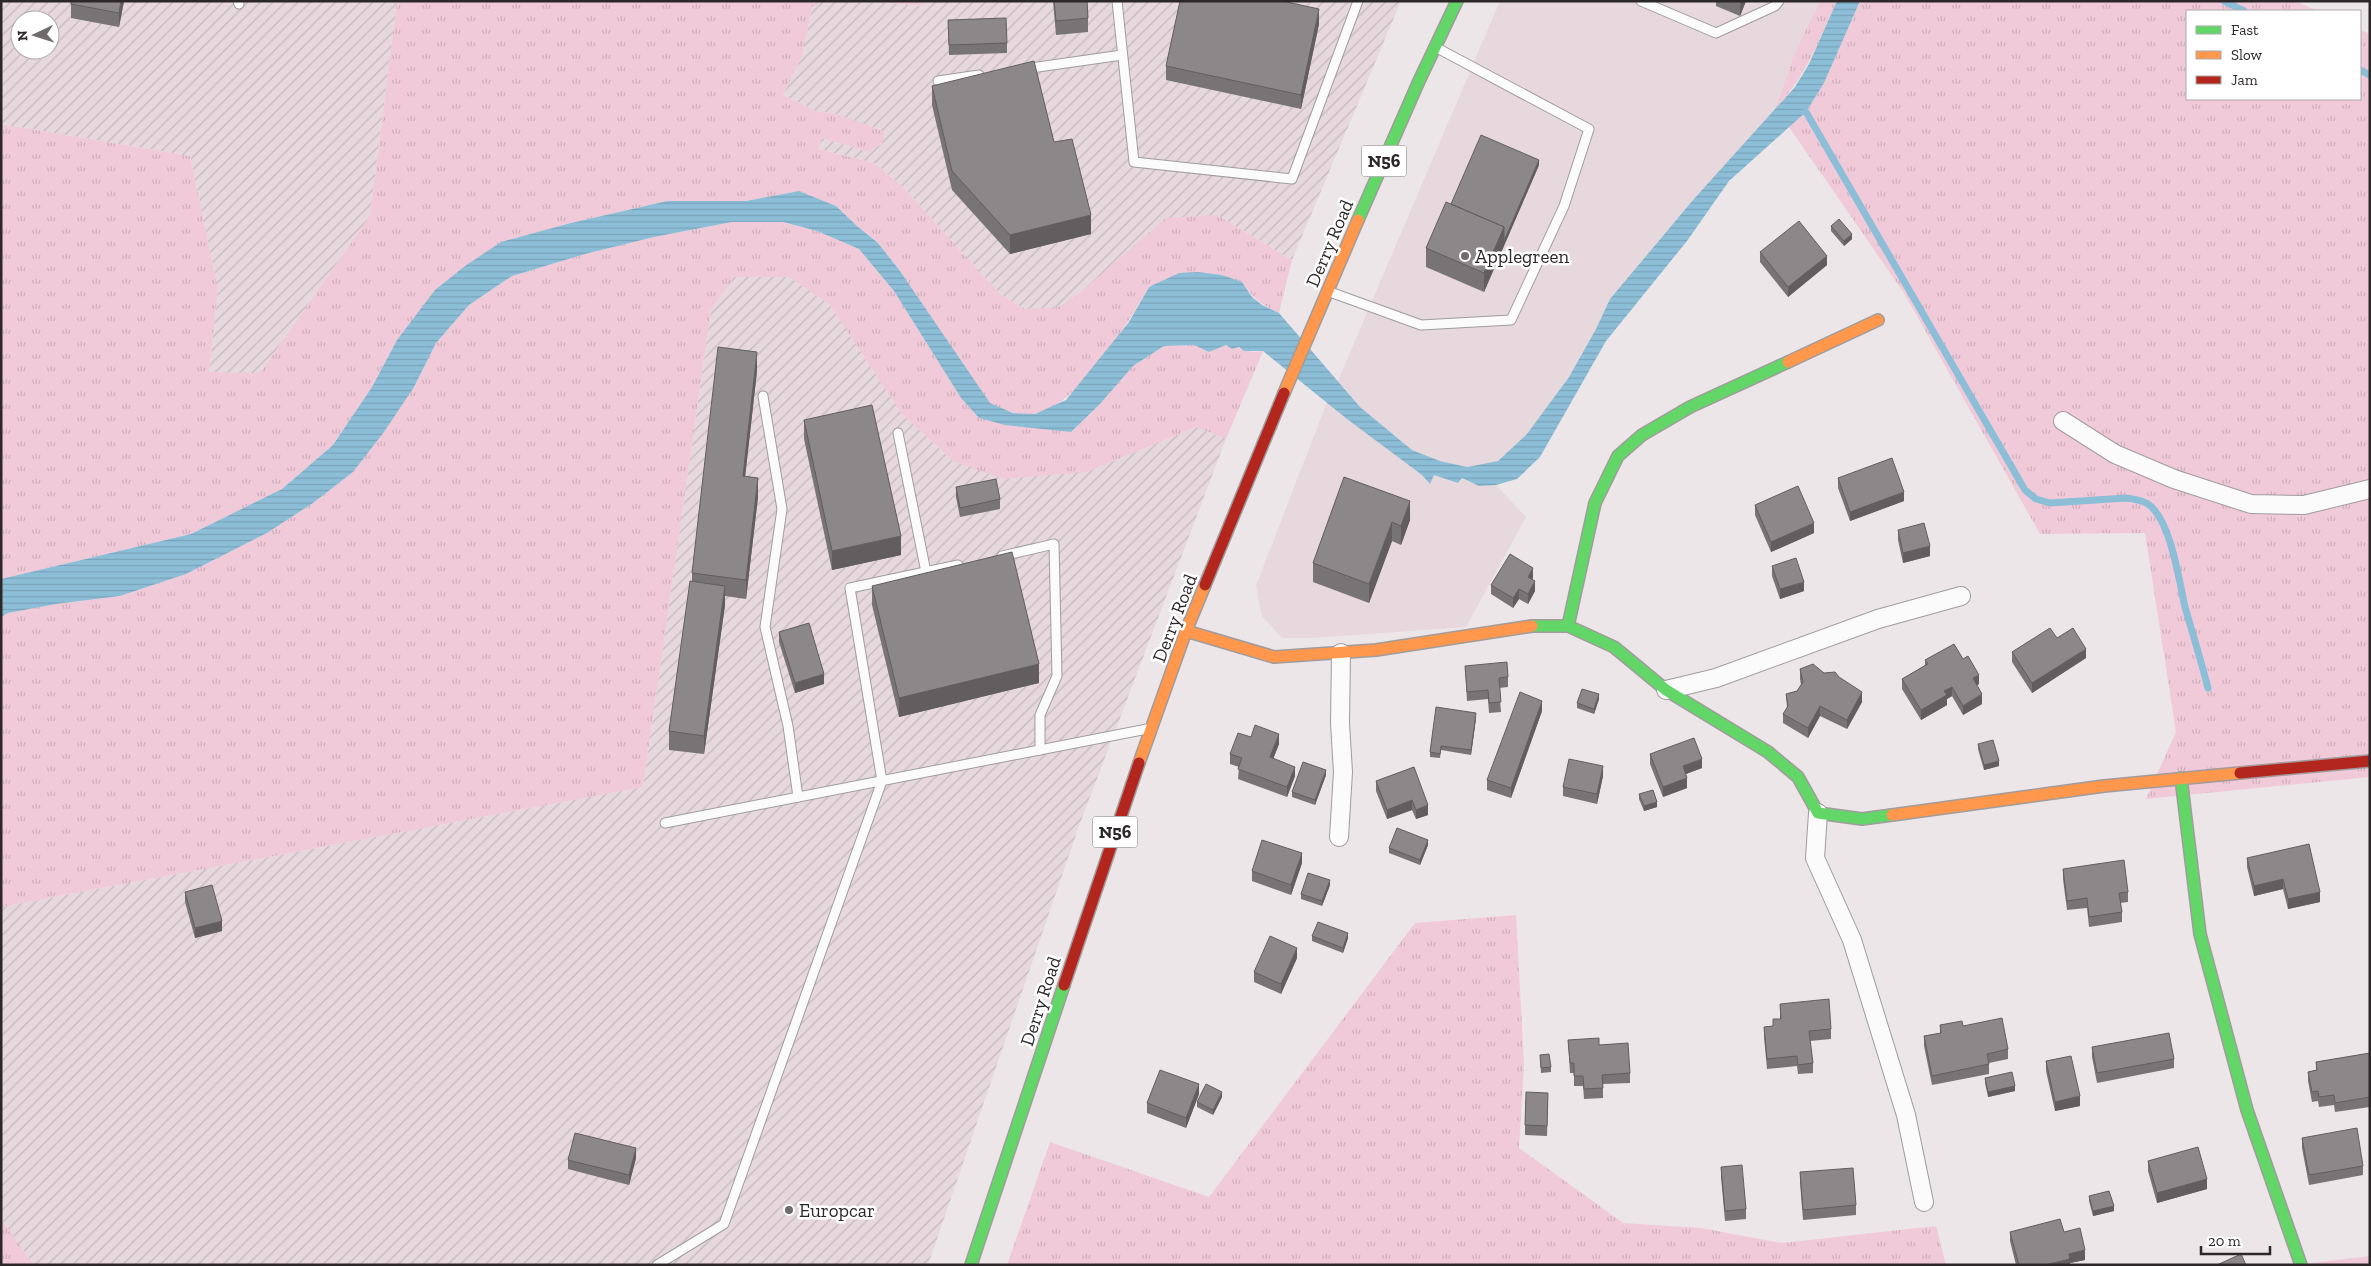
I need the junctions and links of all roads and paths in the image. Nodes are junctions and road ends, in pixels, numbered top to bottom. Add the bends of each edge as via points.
1 (1117, 1) edge
2 (1358, 1) edge
3 (1457, 1) edge
4 (1640, 1) edge
5 (1779, 1) edge
6 (1435, 47) junction
7 (1122, 55) junction
8 (1016, 70) edge
9 (986, 74) edge
10 (938, 81) dead end
11 (1328, 291) junction
12 (1878, 320) dead end
13 (763, 396) dead end
14 (2063, 421) dead end
15 (898, 433) dead end
16 (2370, 489) edge
17 (990, 558) edge
18 (972, 562) edge
19 (926, 572) junction
20 (1961, 596) dead end
21 (1568, 626) junction
22 (1186, 631) junction
23 (1341, 653) junction
24 (1666, 690) junction
25 (1152, 728) junction
26 (1040, 750) junction
27 (2370, 761) edge
28 (2181, 778) junction
29 (882, 781) junction
30 (798, 797) junction
31 (1818, 813) junction
32 (665, 823) dead end
33 (1339, 837) dead end
34 (1924, 1202) dead end
35 (657, 1265) edge
36 (971, 1265) edge
37 (2301, 1265) edge

1 - 7 lane
2 - 7 lane via 1292,179 1134,162
3 - 6 street, Derry Road / N56
4 - 5 lane via 1716,34 1775,6
6 - 11 street, Derry Road / N56
6 - 11 lane via 1589,129 1564,206 1511,320 1421,325
7 - 8 lane
9 - 10 lane
11 - 22 street, Derry Road / N56
12 - 21 street via 1690,407 1642,435 1618,456 1595,503
13 - 30 lane via 782,510 765,627 788,726
14 - 16 street via 2114,454 2174,479 2251,504 2304,505
15 - 19 lane
17 - 26 lane via 1054,544 1057,676 1040,715
18 - 19 lane
19 - 29 lane via 850,588
20 - 24 street via 1878,619 1716,678
21 - 23 street via 1538,625 1440,642
21 - 24 street via 1614,648
22 - 23 street via 1274,657
22 - 25 street, Derry Road / N56
23 - 33 street via 1343,772
24 - 31 street via 1768,752 1798,778
25 - 26 lane
25 - 36 street, Derry Road / N56
26 - 29 lane
27 - 28 street
28 - 31 street via 1862,819
28 - 37 street via 2200,934 2247,1110
29 - 30 lane
29 - 35 lane via 724,1224
30 - 32 lane
31 - 34 street via 1815,858 1852,940 1906,1115

